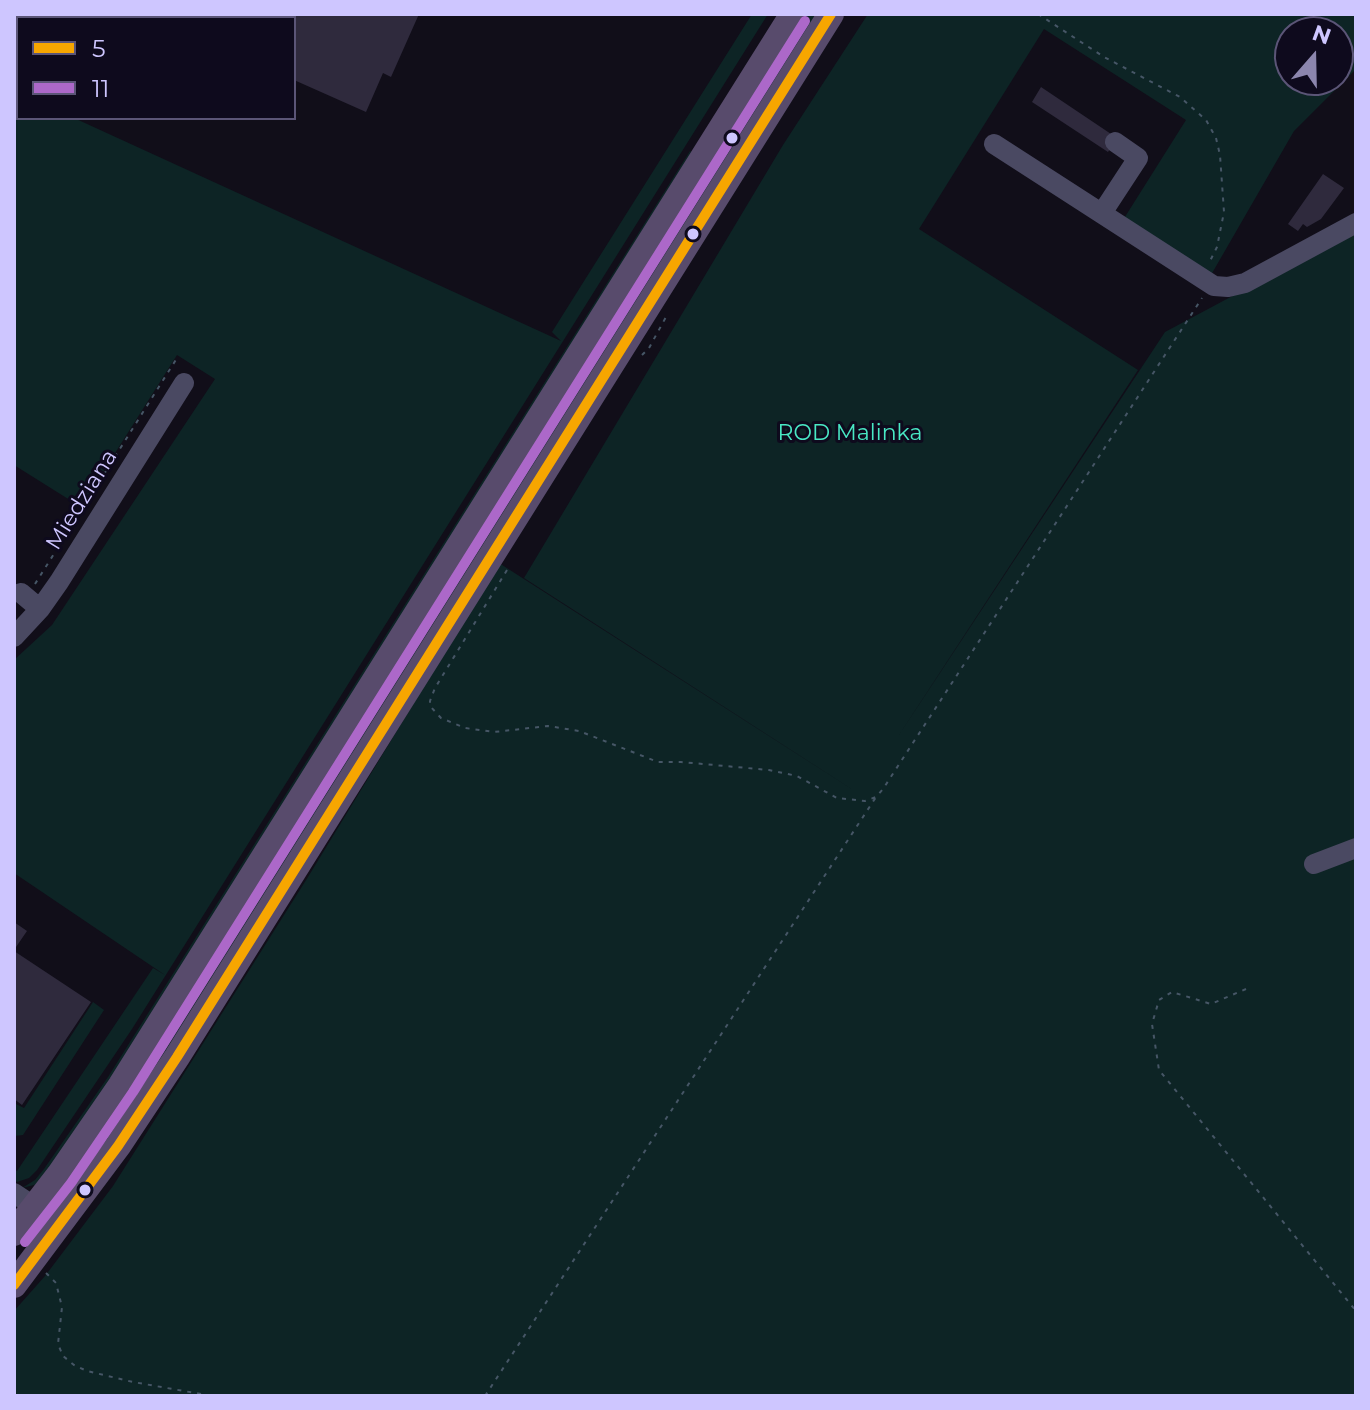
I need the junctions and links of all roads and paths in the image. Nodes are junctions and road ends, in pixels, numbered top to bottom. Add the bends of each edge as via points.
1 (793, 14) edge
2 (831, 14) edge
3 (1038, 14) edge
4 (1115, 142) dead end
5 (994, 144) dead end
6 (1102, 213) junction
7 (1356, 223) edge
8 (1206, 281) junction
9 (668, 312) dead end
10 (641, 356) dead end
11 (177, 358) dead end
12 (184, 383) dead end
13 (510, 564) dead end
14 (29, 599) junction
15 (14, 637) edge
16 (876, 797) junction
17 (1356, 848) edge
18 (1314, 864) dead end
19 (1246, 989) dead end
20 (20, 1213) edge
21 (53, 1235) junction
22 (33, 1262) junction
23 (14, 1285) edge
24 (1356, 1311) edge
25 (212, 1396) edge
26 (485, 1396) edge

1 - 20 main road via 127,1077
2 - 21 main road via 186,1043
3 - 8 path via 1180,97 1206,120 1220,155 1224,212
4 - 6 street via 1138,158
5 - 6 street
6 - 8 street
7 - 8 street via 1245,283 1228,287
8 - 16 path
9 - 10 path
11 - 14 path
12 - 14 street, Miedziana
13 - 16 path via 435,688 430,706 441,718 494,732 548,726 579,731 658,762 769,770 797,776 837,798 855,802
14 - 15 street, Miedziana
16 - 26 path
17 - 18 street
19 - 24 path via 1211,1004 1172,992 1159,1000 1152,1024 1159,1070
20 - 21 street
21 - 22 main road
22 - 23 main road
22 - 25 path via 56,1283 62,1307 58,1344 74,1365

